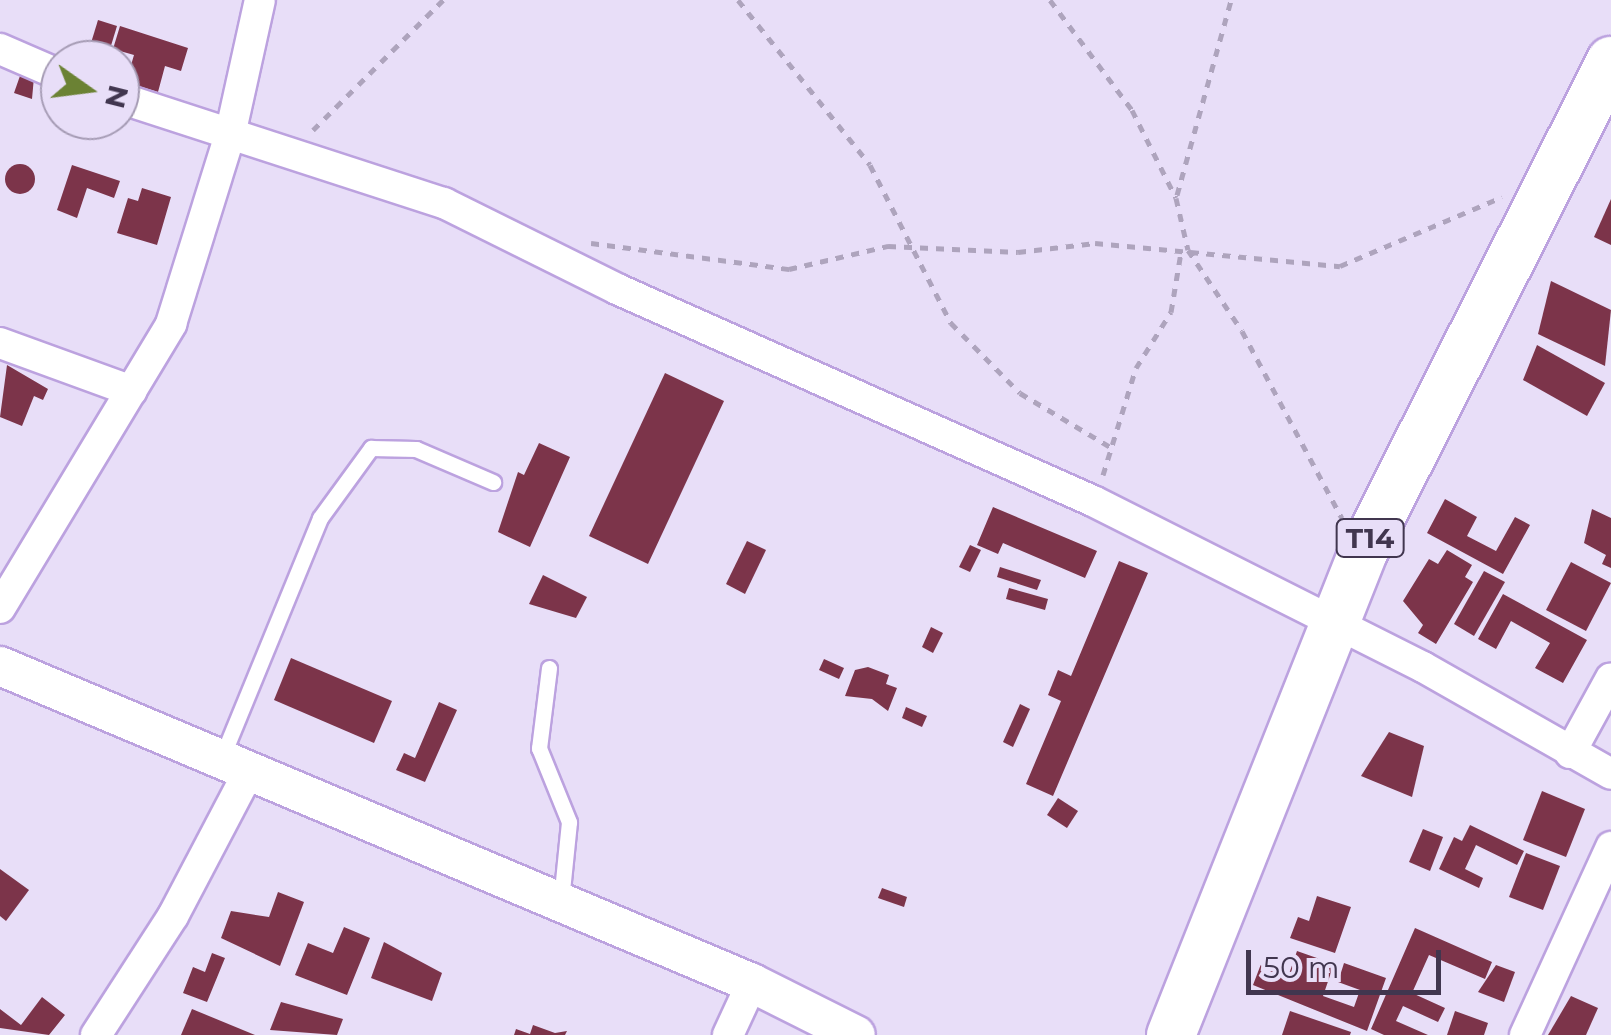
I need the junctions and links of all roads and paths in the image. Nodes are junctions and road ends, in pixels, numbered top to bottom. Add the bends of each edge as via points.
1 (260, 0) edge
2 (442, 0) edge
3 (738, 0) edge
4 (1050, 0) edge
5 (1231, 0) edge
6 (0, 49) edge
7 (1610, 64) edge
8 (40, 66) edge
9 (140, 105) edge
10 (230, 135) junction
11 (282, 152) junction
12 (1555, 174) junction
13 (1176, 198) junction
14 (910, 246) junction
15 (534, 248) junction
16 (1185, 251) junction
17 (0, 343) edge
18 (132, 390) junction
19 (1112, 448) junction
20 (493, 482) dead end
21 (1093, 501) junction
22 (1364, 550) junction
23 (0, 608) edge
24 (1330, 625) junction
25 (0, 666) edge
26 (549, 668) dead end
27 (1611, 678) edge
28 (1570, 753) junction
29 (235, 767) junction
30 (1611, 774) edge
31 (1611, 847) edge
32 (561, 905) junction
33 (752, 983) junction
34 (96, 1035) edge
35 (728, 1035) edge
36 (856, 1035) edge
37 (1171, 1035) edge
38 (1525, 1035) edge

1 - 10 street
2 - 11 path via 334,116
3 - 14 path via 870,166
4 - 13 path via 1132,110
5 - 13 path
6 - 8 street
7 - 12 highway, T14
9 - 10 street
10 - 11 street
10 - 18 street via 171,324
11 - 15 street via 444,203
12 - 16 path via 1340,266
12 - 22 highway, T14
13 - 16 path
14 - 15 path via 804,269 590,243
14 - 16 path via 1018,252 1094,243
14 - 19 path via 951,323 983,361
15 - 21 street
16 - 19 path via 1171,312 1136,368
16 - 22 path
17 - 18 street
18 - 23 street
19 - 21 path
20 - 29 lane via 416,448 371,448 320,518
21 - 24 street
22 - 24 highway, T14
24 - 28 street via 1423,666
24 - 37 highway, T14
25 - 29 street
26 - 32 lane via 539,748 568,822
27 - 28 street
28 - 30 street
29 - 32 street
29 - 34 street via 173,916
31 - 38 street
32 - 33 street
33 - 35 street
33 - 36 street

